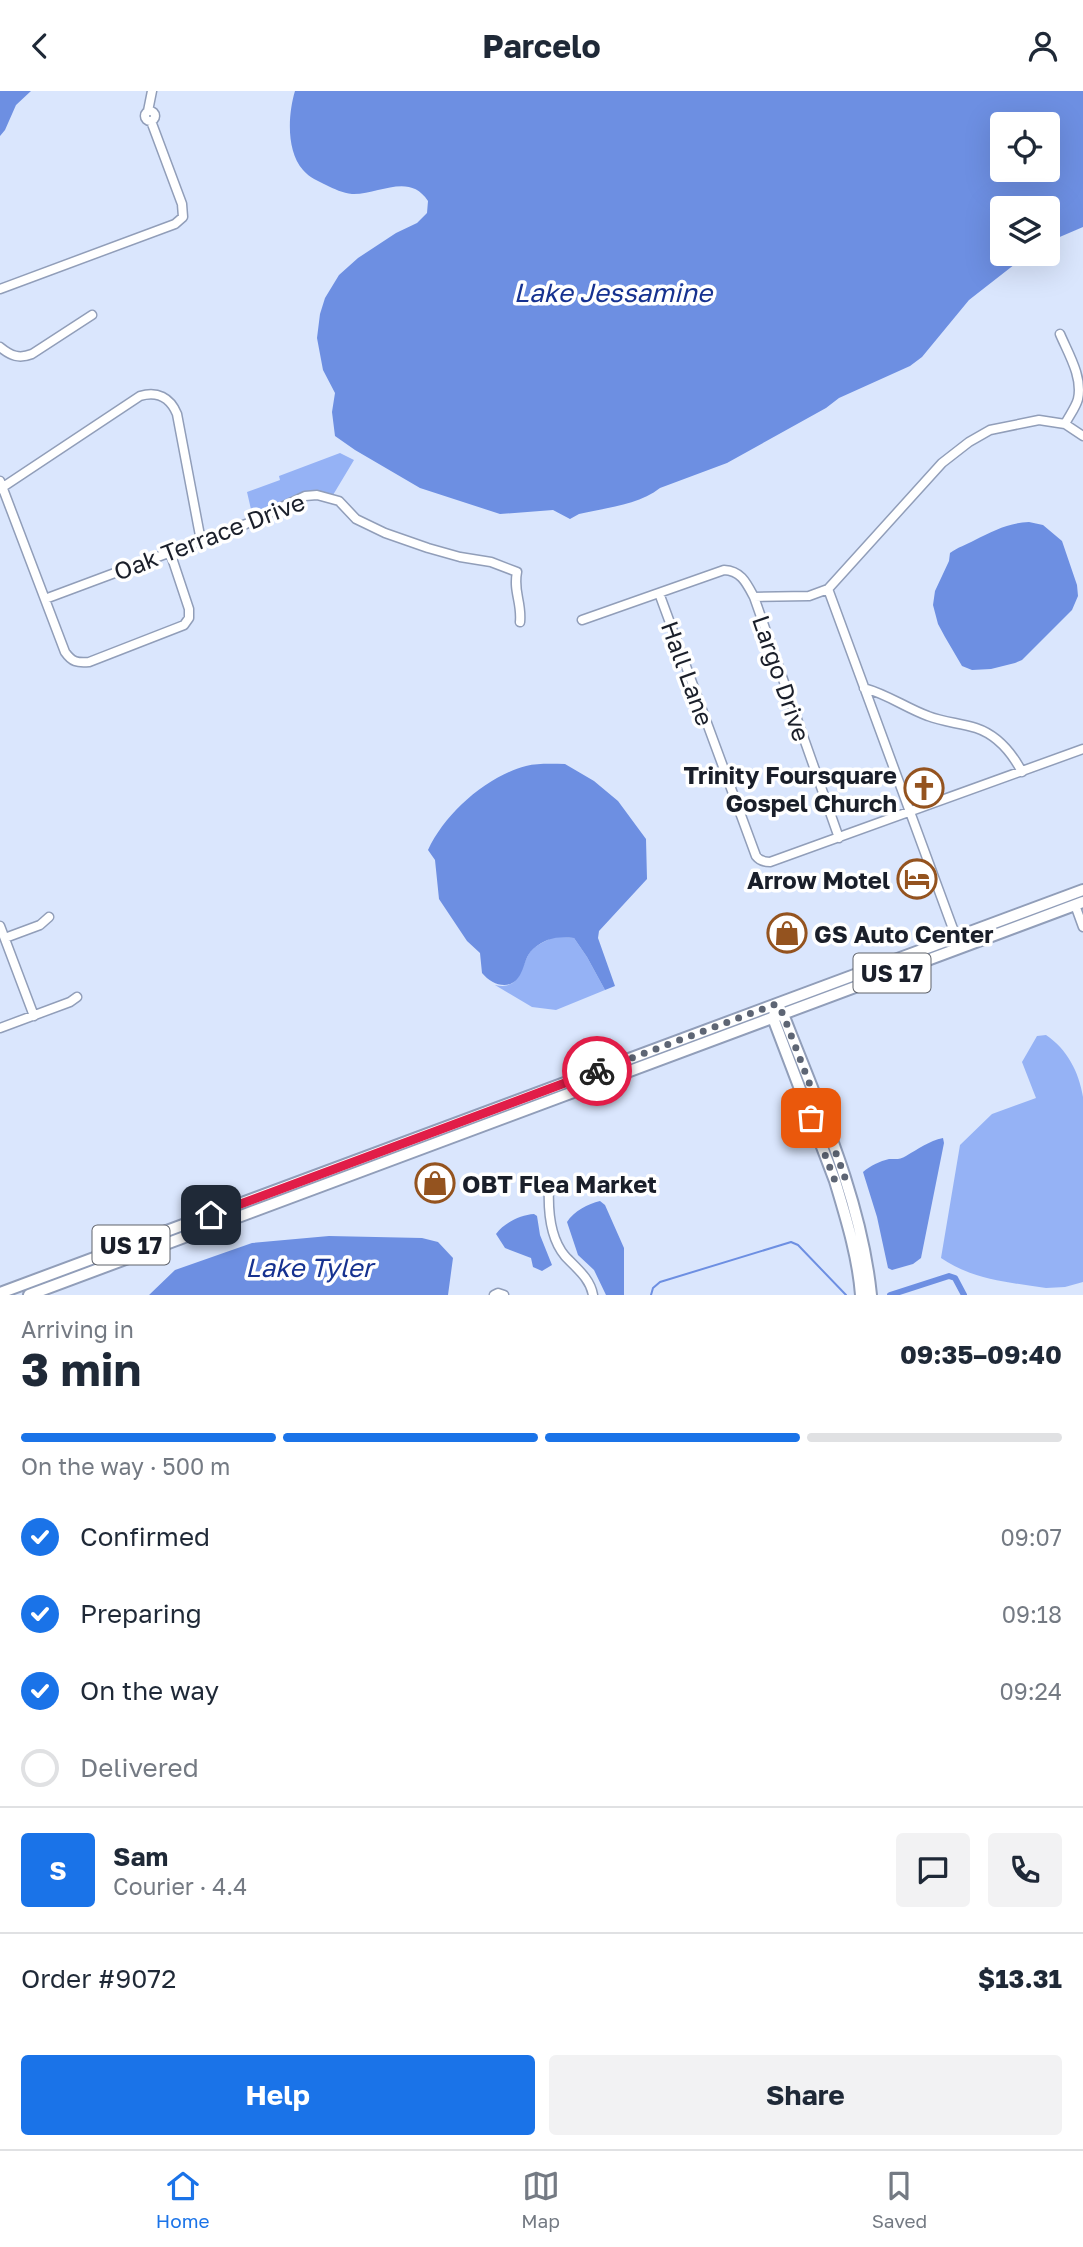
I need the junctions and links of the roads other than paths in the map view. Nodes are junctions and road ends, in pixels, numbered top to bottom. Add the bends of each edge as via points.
1 (152, 91) edge
2 (0, 289) edge
3 (92, 314) dead end
4 (1060, 334) dead end
5 (0, 347) edge
6 (1065, 423) junction
7 (1083, 436) edge
8 (1, 486) edge
9 (201, 541) junction
10 (170, 552) junction
11 (828, 589) junction
12 (659, 593) junction
13 (754, 597) junction
14 (45, 599) junction
15 (582, 620) dead end
16 (520, 622) dead end
17 (864, 688) junction
18 (1083, 749) edge
19 (1022, 772) junction
20 (911, 813) junction
21 (839, 838) junction
22 (1083, 891) edge
23 (1061, 898) junction
24 (1079, 903) edge
25 (1051, 914) junction
26 (49, 917) dead end
27 (0, 926) edge
28 (1083, 927) edge
29 (957, 937) junction
30 (5, 938) junction
31 (77, 997) dead end
32 (778, 1012) junction
33 (34, 1016) junction
34 (0, 1028) edge
35 (535, 1094) junction
36 (519, 1112) junction
37 (427, 1134) junction
38 (411, 1153) junction
39 (840, 1179) junction
40 (549, 1188) dead end
41 (232, 1207) junction
42 (199, 1220) junction
43 (215, 1226) junction
44 (181, 1238) junction
45 (0, 1293) edge
46 (29, 1295) edge
47 (494, 1295) edge
48 (504, 1295) edge
49 (593, 1295) edge
50 (861, 1295) edge
51 (871, 1295) edge

1 - 2 street via 148,111 155,114 151,121 183,217 175,224
3 - 5 street via 32,354 16,357
4 - 6 street via 1079,386 1078,400
6 - 7 street
6 - 11 street via 1026,421 990,430 969,442 942,463
8 - 9 street via 140,396 161,395 177,414
8 - 14 street
9 - 10 street, Oak Terrace Drive
9 - 16 street, Oak Terrace Drive via 305,496 329,497 356,519 385,533 517,572 514,587 522,609
10 - 14 street, Oak Terrace Drive
10 - 14 street via 189,609 184,625 89,662 78,663 65,652
11 - 13 street via 809,596
11 - 17 street
12 - 13 street, Largo Drive via 734,570
12 - 15 street
12 - 21 street, Hall Lane via 756,856 770,862
13 - 21 street, Largo Drive
17 - 19 street via 929,717 988,734 1006,748
17 - 20 street
18 - 19 street
19 - 20 street
20 - 21 street
20 - 29 street
22 - 23 main road, US 17
22 - 24 main road
23 - 25 main road
23 - 29 main road, US 17
24 - 25 main road, US 17
24 - 28 street
25 - 32 main road, US 17
26 - 30 street
27 - 30 street
29 - 32 main road, US 17
30 - 33 street
31 - 33 street
32 - 35 main road, US 17
32 - 36 main road, US 17
32 - 39 main road
33 - 34 street
35 - 36 main road
35 - 37 main road, US 17
36 - 38 main road, US 17
37 - 38 main road
37 - 41 main road, US 17
38 - 43 main road, US 17
39 - 50 main road
39 - 51 main road via 866,1252
40 - 49 street via 555,1237
41 - 42 main road, US 17
41 - 43 main road via 220,1215
42 - 44 main road
42 - 45 main road, US 17
43 - 44 main road, US 17
44 - 46 main road, US 17
47 - 48 street

